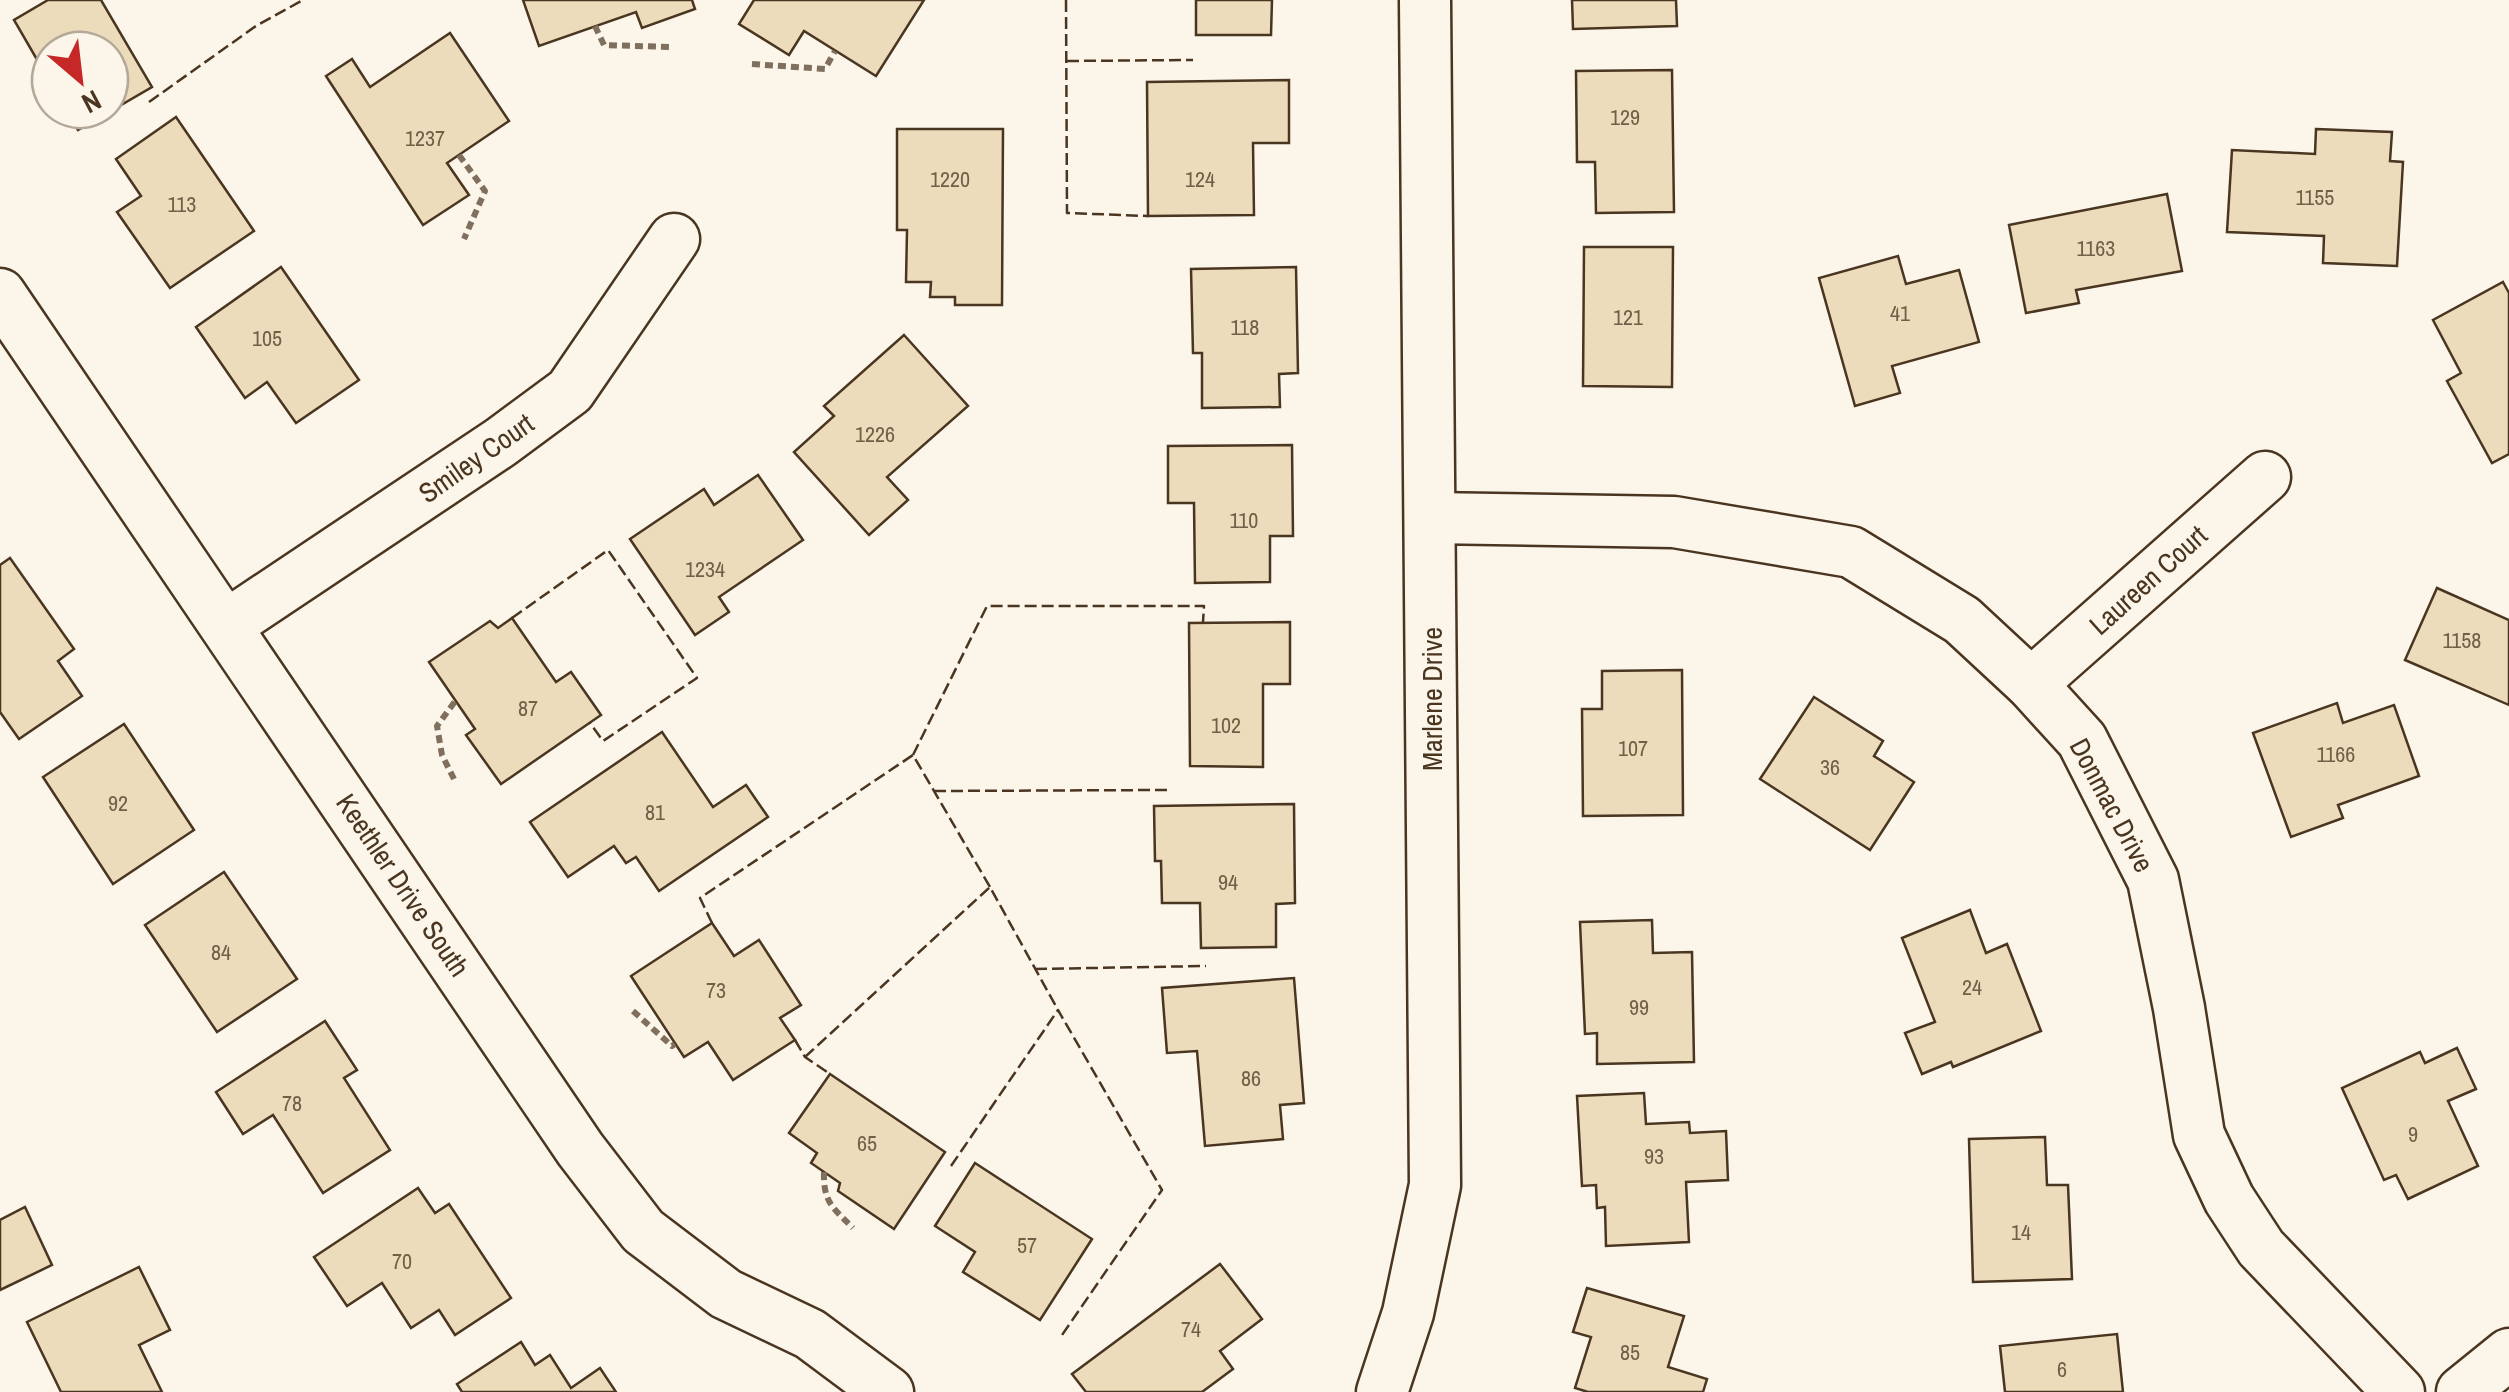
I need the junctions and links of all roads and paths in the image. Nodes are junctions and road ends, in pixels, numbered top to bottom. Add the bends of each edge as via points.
1 (1425, 0) edge
2 (595, 26) dead end
3 (672, 47) dead end
4 (836, 51) dead end
5 (752, 64) dead end
6 (459, 155) dead end
7 (464, 239) dead end
8 (674, 239) dead end
9 (0, 294) edge
10 (2265, 476) dead end
11 (1431, 518) junction
12 (227, 625) junction
13 (2032, 684) junction
14 (456, 700) dead end
15 (454, 780) dead end
16 (632, 1011) dead end
17 (676, 1044) dead end
18 (824, 1172) dead end
19 (852, 1228) dead end
20 (2509, 1354) edge
21 (888, 1392) edge
22 (1382, 1392) edge
23 (2399, 1392) edge
24 (2462, 1392) edge

1 - 11 street, Marlene Drive
2 - 3 path via 604,44
4 - 5 path via 825,69
6 - 7 path via 484,192
8 - 12 street, Smiley Court via 570,391
9 - 12 street, Keethler Drive South
10 - 13 street, Laureen Court
11 - 13 street, Donmac Drive via 1674,522 1851,552 1962,620
11 - 22 street, Marlene Drive via 1435,1185 1408,1313
12 - 21 street, Keethler Drive South via 580,1149 643,1231 726,1294 810,1334
13 - 23 street, Donmac Drive via 2082,740 2153,880 2199,1135 2229,1200 2262,1248
14 - 15 path via 437,726
16 - 17 path
18 - 19 path via 824,1193
20 - 24 street

